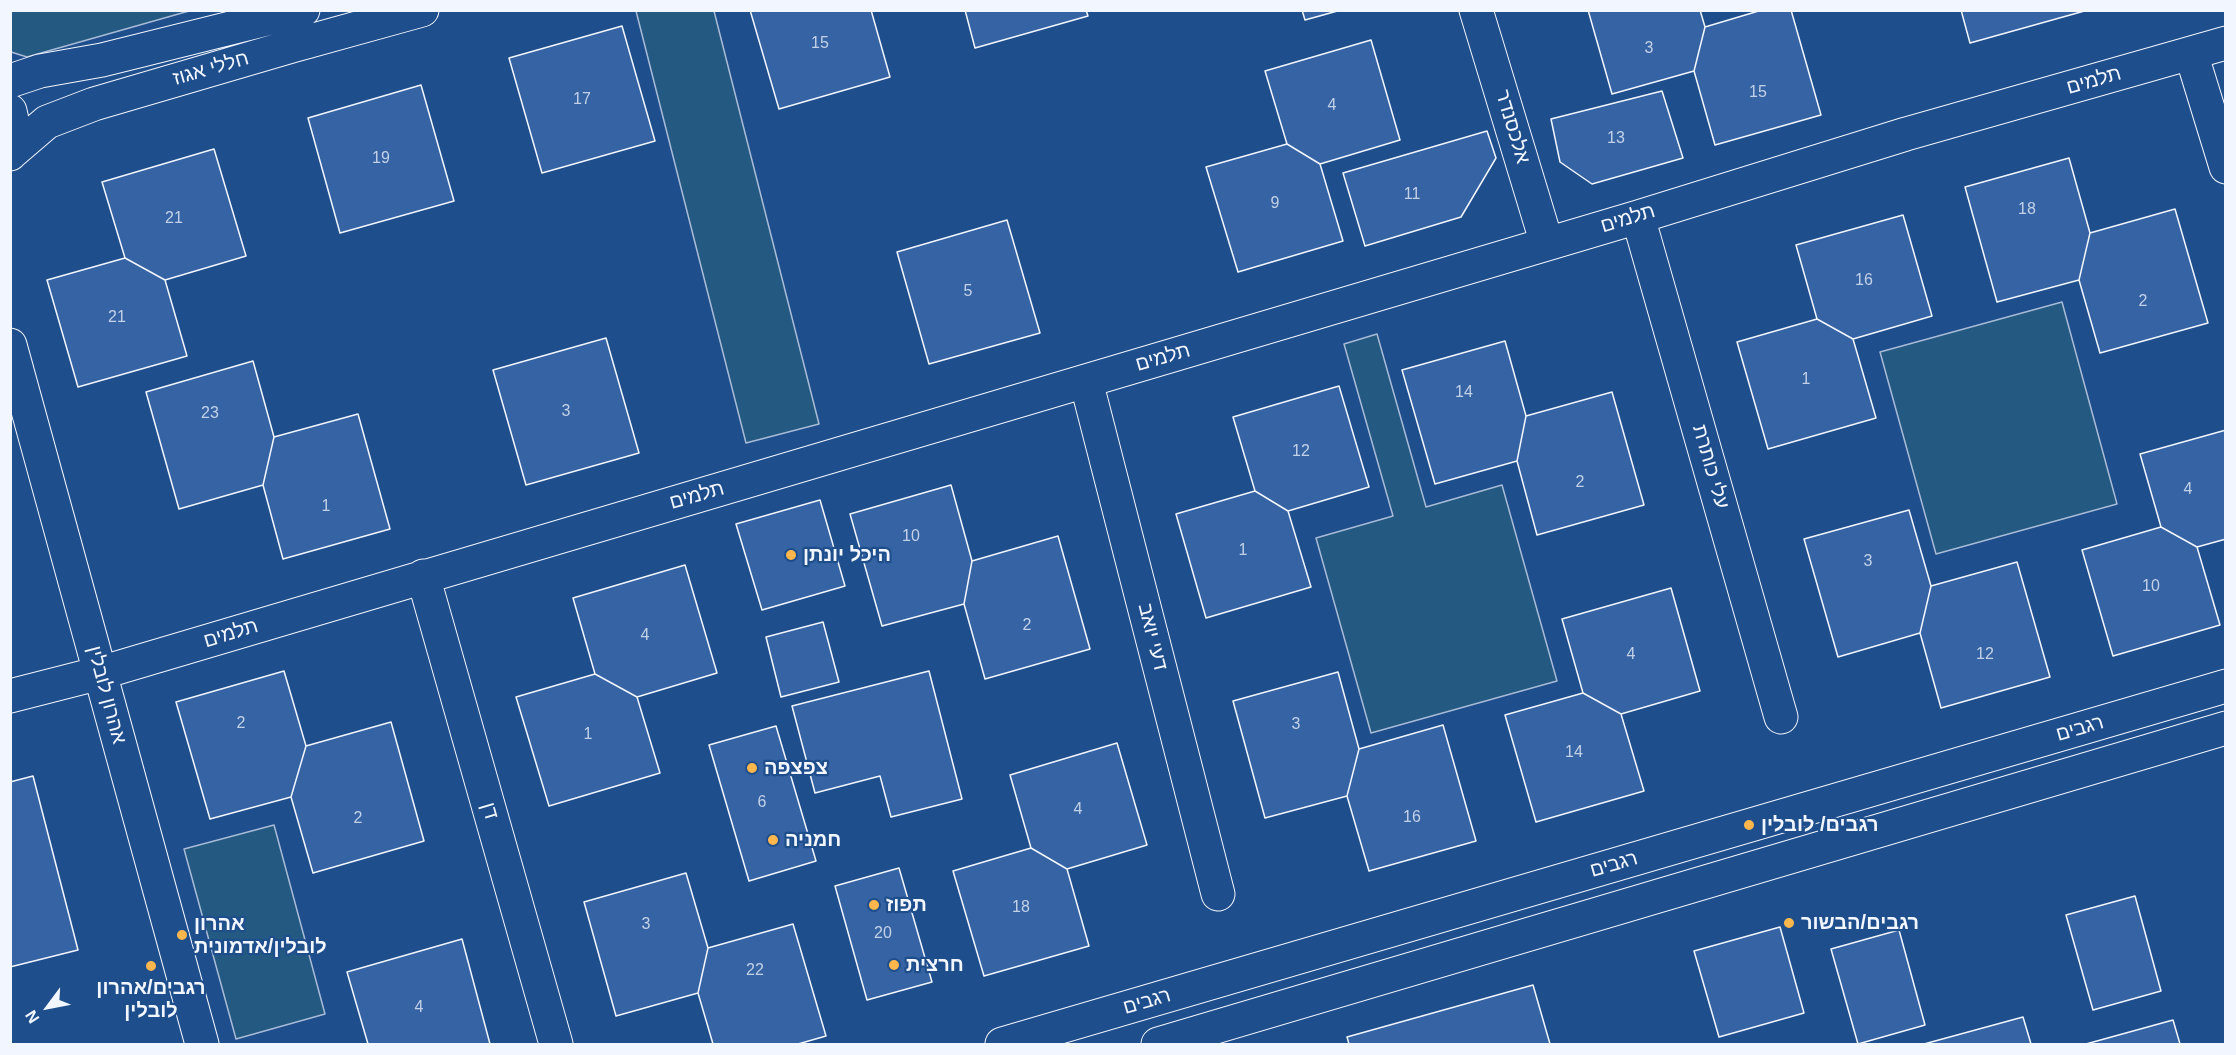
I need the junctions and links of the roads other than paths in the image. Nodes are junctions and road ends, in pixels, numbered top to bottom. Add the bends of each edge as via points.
1 (303, 10) edge
2 (422, 10) edge
3 (1476, 10) edge
4 (2226, 43) edge
5 (2191, 53) junction
6 (10, 81) edge
7 (10, 111) edge
8 (11, 153) edge
9 (2226, 167) edge
10 (1638, 217) junction
11 (1547, 244) junction
12 (10, 345) edge
13 (1086, 381) junction
14 (423, 576) junction
15 (99, 673) junction
16 (2226, 686) edge
17 (10, 696) edge
18 (1781, 717) dead end
19 (2226, 728) edge
20 (1218, 894) dead end
21 (1067, 1035) edge
22 (202, 1044) edge
23 (556, 1044) edge
24 (1002, 1044) edge
25 (1158, 1044) edge

1 - 6 street, חללי אגוז
2 - 8 street, חללי אגוז via 94,104 47,122
3 - 11 street, אלכסנדר
4 - 5 street, תלמים
5 - 9 street
5 - 10 street, תלמים via 1906,134
7 - 8 street via 14,129
10 - 11 street, תלמים
10 - 18 street, עלי כותרת
11 - 13 street, תלמים
12 - 15 street, אהרון לובלין
13 - 14 street, תלמים
13 - 20 street, דעי יואב
14 - 15 street, תלמים
14 - 23 street, דן
15 - 17 street, תלמים
15 - 22 street, אהרון לובלין
16 - 21 street, רגבים
19 - 25 street, רגבים
21 - 24 street, רגבים

